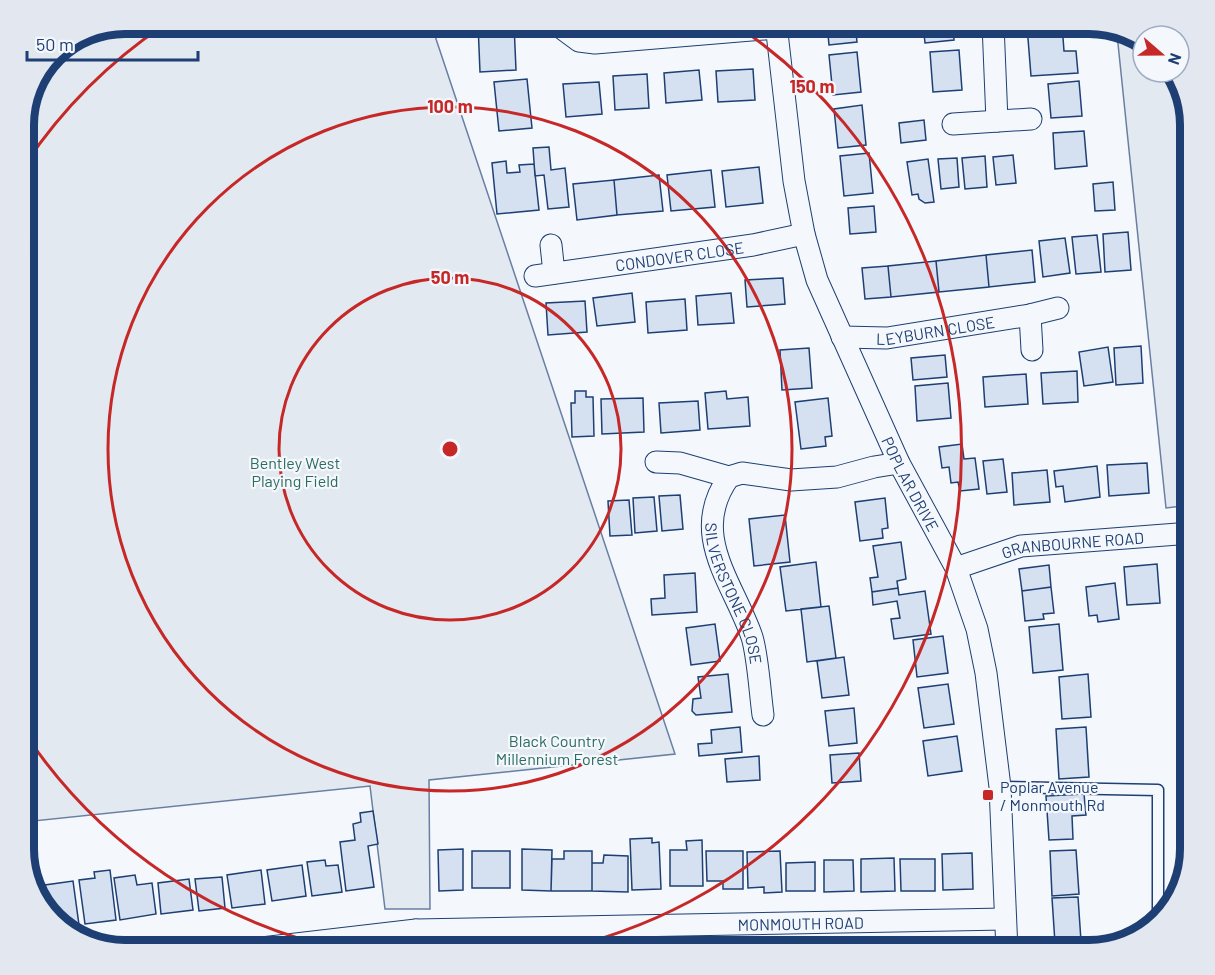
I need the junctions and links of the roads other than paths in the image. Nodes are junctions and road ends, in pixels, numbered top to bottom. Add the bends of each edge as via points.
1 (570, 34) edge
2 (691, 34) edge
3 (777, 34) edge
4 (993, 34) edge
5 (1031, 119) dead end
6 (997, 121) junction
7 (953, 124) dead end
8 (804, 234) junction
9 (551, 245) dead end
10 (1058, 308) dead end
11 (1030, 315) junction
12 (842, 337) junction
13 (1032, 350) dead end
14 (656, 462) dead end
15 (899, 463) junction
16 (729, 477) junction
17 (1180, 534) edge
18 (956, 568) junction
19 (763, 715) dead end
20 (1000, 788) junction
21 (1158, 910) edge
22 (1005, 919) junction
23 (443, 940) edge
24 (1006, 940) edge

1 - 2 street via 579,41 595,43
3 - 8 street, POPLAR DRIVE
4 - 6 street
5 - 6 street
6 - 7 street
8 - 9 street, CONDOVER CLOSE via 545,275
8 - 12 street, POPLAR DRIVE via 817,280
10 - 11 street, LEYBURN CLOSE
11 - 12 street, LEYBURN CLOSE via 887,338
11 - 13 street
12 - 15 street, POPLAR DRIVE
14 - 16 street via 680,463
15 - 16 street via 837,477 791,480 742,473
15 - 18 street, POPLAR DRIVE
16 - 19 street, SILVERSTONE CLOSE via 719,491 712,534 722,569 752,638
17 - 18 street, GRANBOURNE ROAD via 1021,546
18 - 20 street, POPLAR DRIVE via 980,640
20 - 21 lane via 1158,790
20 - 22 street, POPLAR DRIVE
22 - 23 street, MONMOUTH ROAD
22 - 24 street, POPLAR DRIVE

